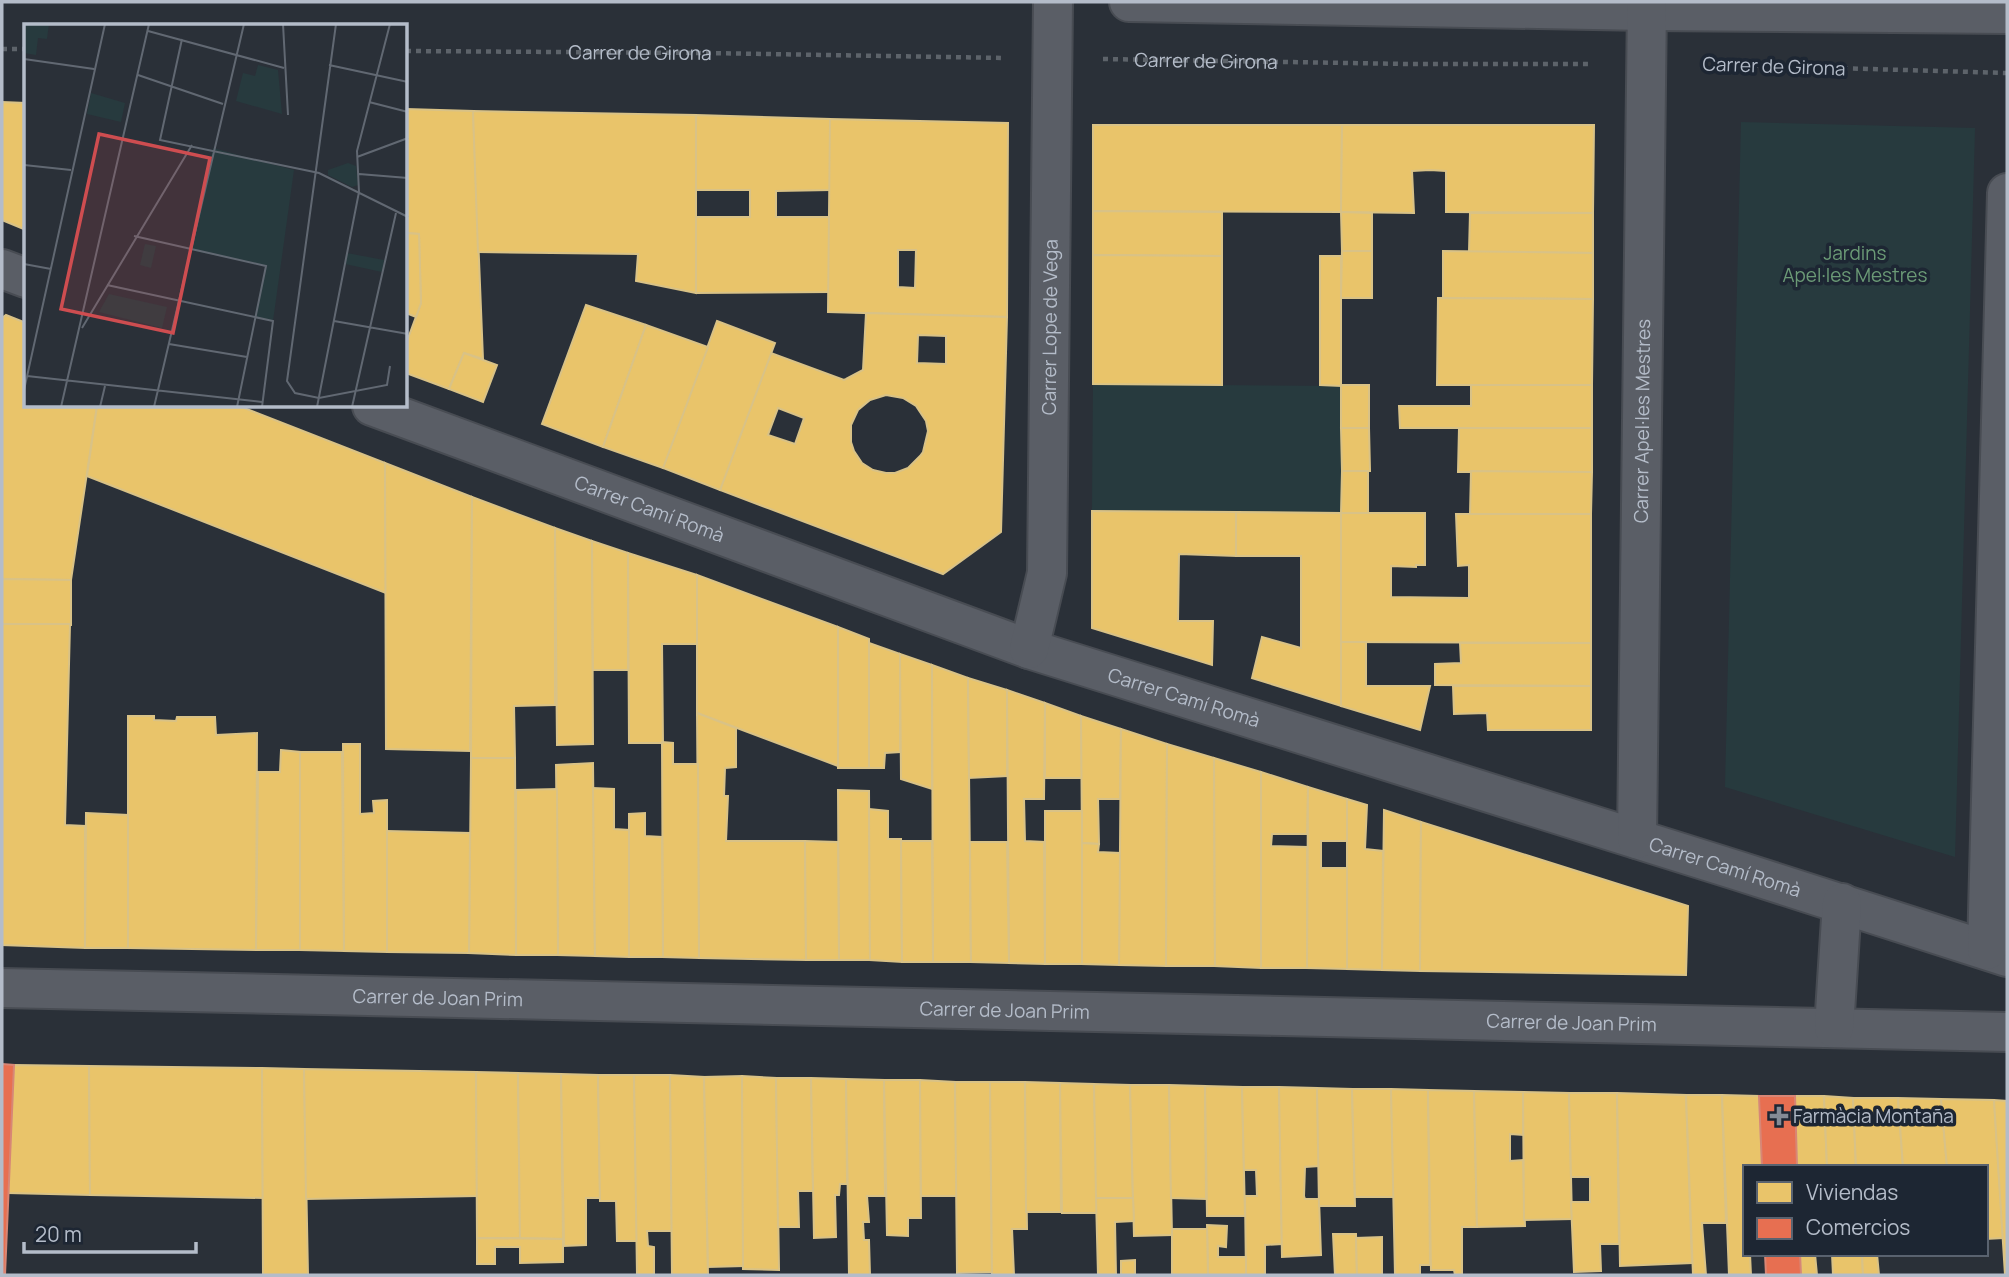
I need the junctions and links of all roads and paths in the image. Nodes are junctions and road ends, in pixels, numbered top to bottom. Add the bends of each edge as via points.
1 (1053, 2) edge
2 (1129, 2) edge
3 (1647, 6) edge
4 (2007, 14) edge
5 (2, 49) edge
6 (24, 49) edge
7 (408, 51) edge
8 (1053, 58) junction
9 (1646, 64) junction
10 (2007, 73) edge
11 (2007, 194) edge
12 (2, 269) edge
13 (24, 277) edge
14 (377, 408) edge
15 (1029, 649) junction
16 (1637, 839) junction
17 (1842, 903) junction
18 (1997, 954) edge
19 (2, 988) edge
20 (1833, 1028) junction
21 (2007, 1032) edge

1 - 8 street, Carrer Lope de Vega
2 - 3 street
3 - 4 street
3 - 9 street, Carrer Apel·les Mestres
5 - 6 path
7 - 8 path, Carrer de Girona
8 - 9 path, Carrer de Girona
8 - 15 street, Carrer Lope de Vega via 1047,573
9 - 10 path, Carrer de Girona
9 - 16 street, Carrer Apel·les Mestres
11 - 18 street
12 - 13 street
14 - 15 street, Carrer Camí Romà
15 - 16 street, Carrer Camí Romà
16 - 17 street, Carrer Camí Romà
17 - 18 street, Carrer Camí Romà
17 - 20 street
19 - 20 street, Carrer de Joan Prim
20 - 21 street, Carrer de Joan Prim

